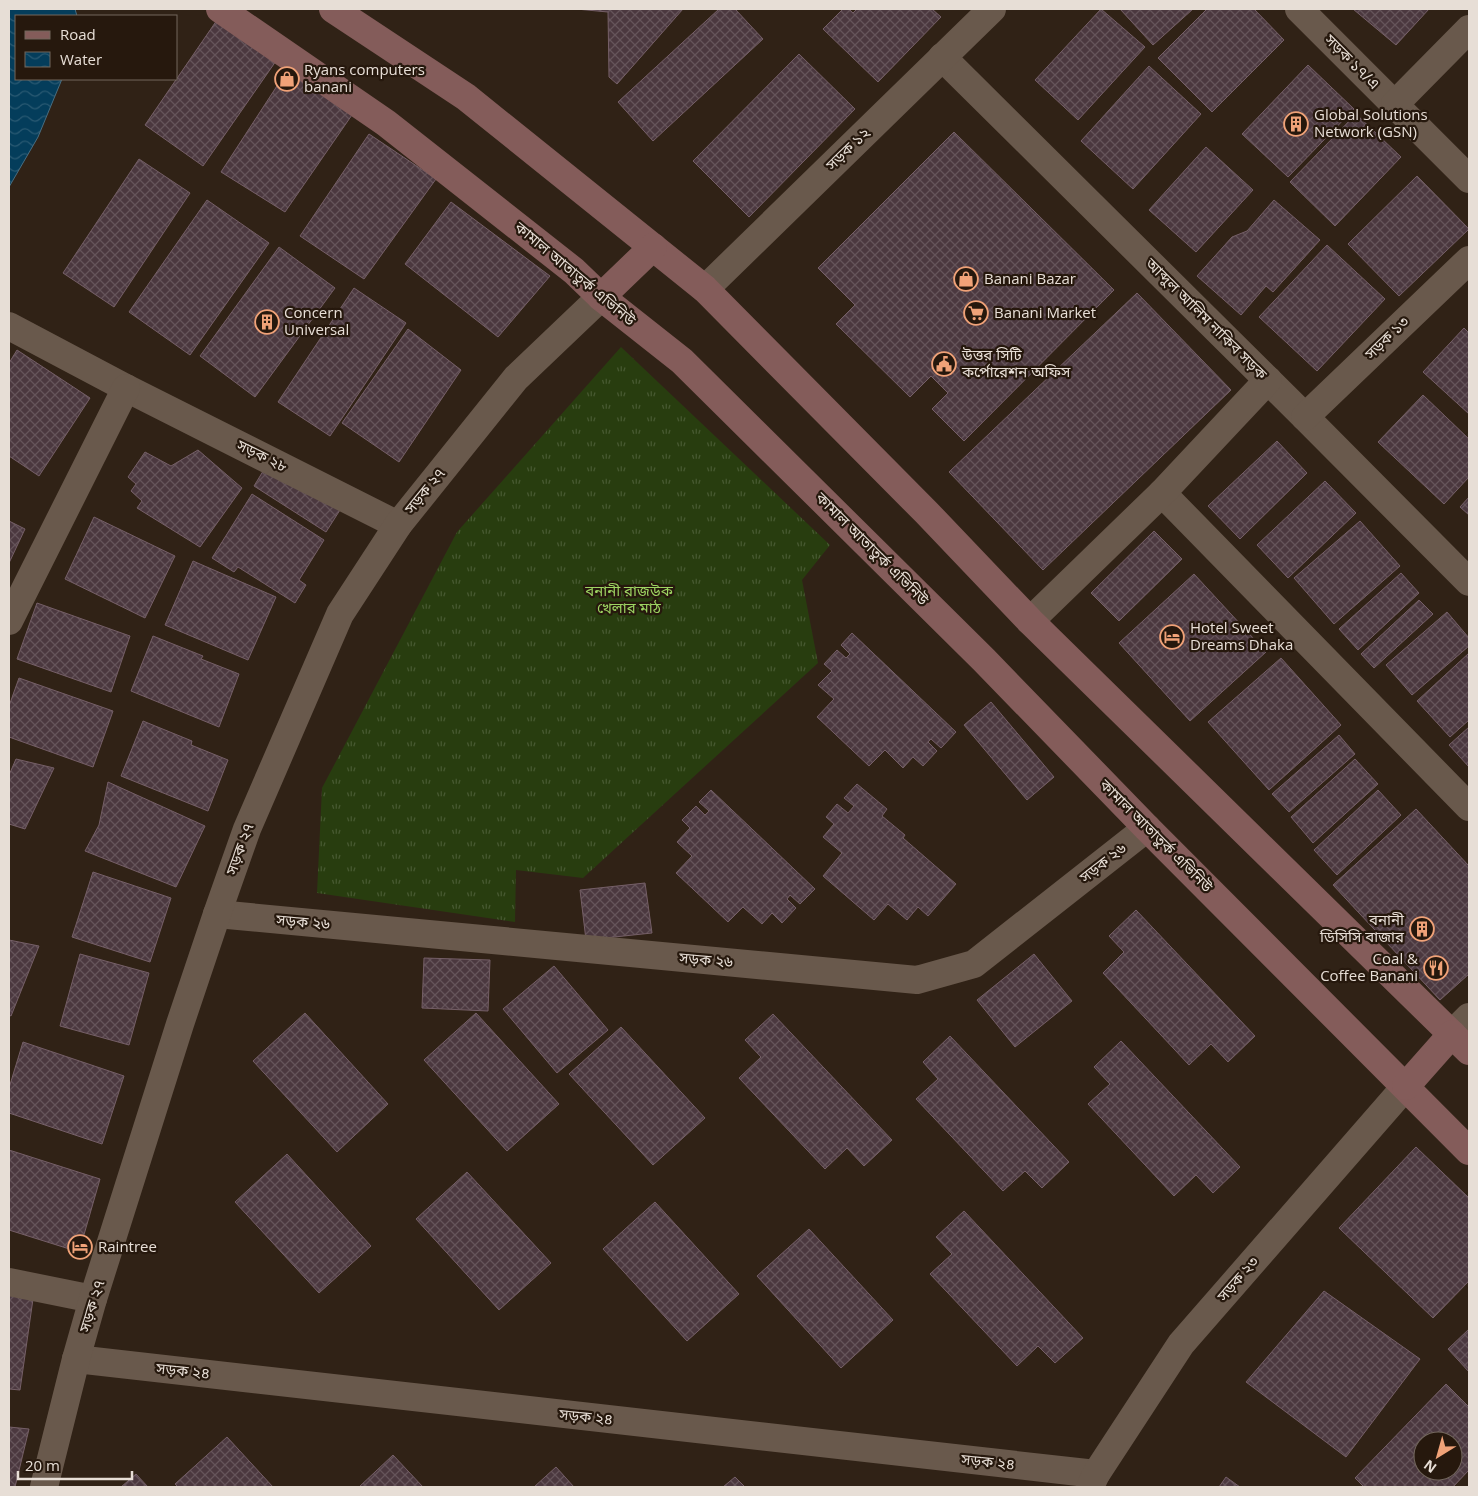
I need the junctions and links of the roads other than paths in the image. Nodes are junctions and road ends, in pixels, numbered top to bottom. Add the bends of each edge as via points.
1 (220, 9) edge
2 (333, 9) edge
3 (992, 9) edge
4 (1299, 9) edge
5 (1469, 29) edge
6 (942, 57) junction
7 (1394, 104) junction
8 (1469, 179) edge
9 (653, 247) junction
10 (1469, 260) edge
11 (705, 289) junction
12 (601, 297) junction
13 (9, 326) edge
14 (1268, 380) junction
15 (126, 388) junction
16 (1305, 416) junction
17 (1162, 493) junction
18 (398, 525) junction
19 (1469, 582) edge
20 (9, 621) edge
21 (1030, 622) junction
22 (1469, 807) edge
23 (1147, 828) junction
24 (217, 914) junction
25 (1464, 1034) edge
26 (1406, 1086) junction
27 (1469, 1151) edge
28 (9, 1282) edge
29 (94, 1299) junction
30 (76, 1359) junction
31 (1093, 1481) edge
32 (44, 1487) edge

1 - 12 main road, কামাল আতাতুর্ক এভিনিউ via 386,122 574,271
2 - 9 main road via 466,97
3 - 6 street, সড়ক ১২
4 - 7 street, সড়ক ১৭/এ
5 - 7 street
6 - 11 street, সড়ক ১২
6 - 14 street, আব্দুল আলিম নাকিব সড়ক
7 - 8 street, সড়ক ১৭/এ
9 - 11 main road
9 - 12 main road
10 - 16 street, সড়ক ১৩
11 - 21 main road
12 - 18 street, সড়ক ২৭ via 516,378
12 - 23 main road, কামাল আতাতুর্ক এভিনিউ via 682,361 984,660
13 - 15 street, সড়ক ২৮
14 - 16 street, আব্দুল আলিম নাকিব সড়ক
14 - 17 street
15 - 18 street, সড়ক ২৮
15 - 20 street
16 - 19 street, আব্দুল আলিম নাকিব সড়ক
17 - 21 street
17 - 22 street
18 - 24 street, সড়ক ২৭ via 340,614 247,829
21 - 25 main road
23 - 24 street, সড়ক ২৬ via 974,964 918,980
23 - 26 main road, কামাল আতাতুর্ক এভিনিউ
24 - 29 street, সড়ক ২৭
25 - 26 main road
26 - 27 main road, কামাল আতাতুর্ক এভিনিউ
26 - 31 street, সড়ক ২৩ via 1181,1344
28 - 29 street
29 - 30 street, সড়ক ২৭
30 - 31 street, সড়ক ২৪
30 - 32 street, সড়ক ২৭

